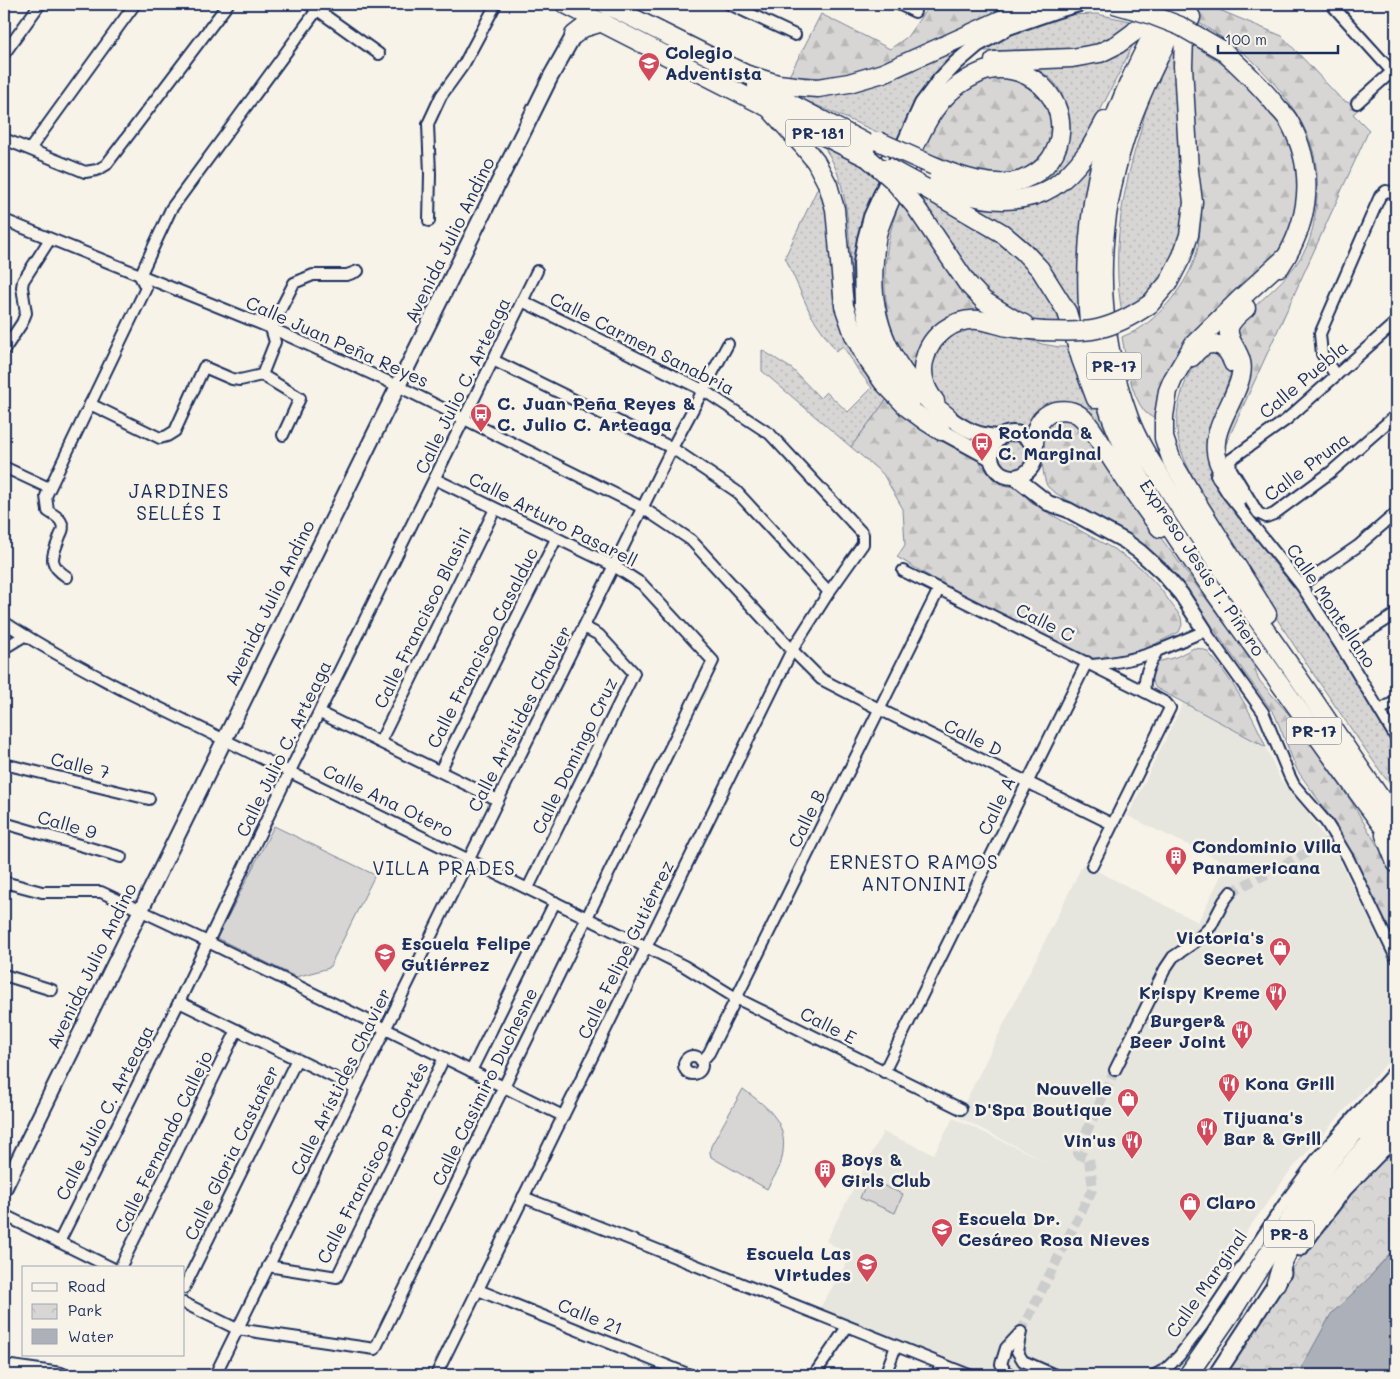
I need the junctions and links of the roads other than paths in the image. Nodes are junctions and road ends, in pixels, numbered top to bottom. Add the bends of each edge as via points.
1 (40, 4) edge
2 (135, 4) edge
3 (228, 4) edge
4 (496, 4) edge
5 (566, 4) edge
6 (607, 4) edge
7 (729, 4) edge
8 (898, 4) edge
9 (1055, 4) edge
10 (1080, 4) edge
11 (1114, 4) edge
12 (1163, 4) edge
13 (1168, 4) edge
14 (1185, 4) edge
15 (1195, 4) edge
16 (1331, 4) edge
17 (313, 7) edge
18 (916, 12) dead end
19 (627, 15) junction
20 (603, 22) junction
21 (574, 35) junction
22 (795, 35) dead end
23 (4, 54) edge
24 (380, 54) dead end
25 (1395, 72) edge
26 (1127, 87) junction
27 (772, 102) junction
28 (1357, 103) dead end
29 (4, 138) edge
30 (903, 148) junction
31 (30, 149) junction
32 (874, 149) junction
33 (929, 177) junction
34 (1396, 193) edge
35 (4, 220) edge
36 (429, 221) dead end
37 (50, 238) junction
38 (1286, 257) junction
39 (358, 271) dead end
40 (537, 271) dead end
41 (140, 276) junction
42 (522, 301) junction
43 (1396, 322) edge
44 (271, 328) junction
45 (1043, 331) junction
46 (728, 344) dead end
47 (4, 350) edge
48 (493, 360) junction
49 (262, 375) junction
50 (1336, 376) junction
51 (398, 386) junction
52 (703, 390) junction
53 (90, 404) junction
54 (1396, 415) edge
55 (464, 419) junction
56 (945, 424) junction
57 (283, 435) dead end
58 (1000, 437) junction
59 (1034, 446) junction
60 (672, 448) junction
61 (991, 458) junction
62 (4, 467) edge
63 (1032, 467) junction
64 (1134, 467) junction
65 (1223, 468) junction
66 (1015, 477) junction
67 (435, 479) junction
68 (49, 488) junction
69 (1192, 495) junction
70 (643, 508) junction
71 (495, 509) junction
72 (1068, 510) junction
73 (1396, 513) edge
74 (556, 538) junction
75 (860, 547) joint
76 (614, 566) junction
77 (903, 570) dead end
78 (68, 576) dead end
79 (1206, 581) junction
80 (1301, 585) junction
81 (939, 589) junction
82 (830, 592) junction
83 (1396, 614) edge
84 (4, 622) edge
85 (584, 626) junction
86 (1205, 631) junction
87 (24, 636) junction
88 (1342, 648) junction
89 (4, 649) edge
90 (792, 650) junction
91 (1157, 651) junction
92 (713, 661) joint
93 (1090, 664) junction
94 (821, 679) joint
95 (1307, 690) junction
96 (1145, 692) junction
97 (1396, 701) edge
98 (879, 710) junction
99 (1380, 710) junction
100 (320, 713) junction
101 (1396, 738) edge
102 (224, 739) junction
103 (380, 742) junction
104 (4, 764) edge
105 (290, 771) junction
106 (440, 771) junction
107 (1027, 783) junction
108 (149, 799) dead end
109 (498, 800) junction
110 (1391, 819) edge
111 (4, 823) edge
112 (1112, 824) junction
113 (1396, 844) edge
114 (121, 857) dead end
115 (468, 859) junction
116 (1396, 863) edge
117 (1092, 866) dead end
118 (4, 882) edge
119 (528, 888) junction
120 (1231, 892) tunnel mouth
121 (555, 902) junction
122 (141, 910) junction
123 (587, 918) junction
124 (208, 942) junction
125 (646, 947) junction
126 (1396, 958) edge
127 (684, 966) joint
128 (4, 975) edge
129 (52, 990) dead end
130 (736, 998) junction
131 (179, 1002) junction
132 (385, 1028) junction
133 (238, 1030) junction
134 (444, 1058) junction
135 (297, 1059) junction
136 (702, 1061) dead end
137 (1396, 1069) edge
138 (1115, 1070) tunnel mouth
139 (471, 1071) junction
140 (884, 1072) junction
141 (1396, 1085) edge
142 (504, 1087) junction
143 (356, 1088) junction
144 (1396, 1103) edge
145 (961, 1109) dead end
146 (563, 1116) junction
147 (1396, 1118) edge
148 (1396, 1135) edge
149 (4, 1189) edge
150 (523, 1197) junction
151 (4, 1215) edge
152 (59, 1242) junction
153 (108, 1266) edge
154 (121, 1266) edge
155 (268, 1266) junction
156 (1276, 1284) junction
157 (185, 1286) edge
158 (478, 1290) junction
159 (185, 1303) edge
160 (847, 1327) junction
161 (237, 1329) junction
162 (1242, 1336) junction
163 (896, 1346) junction
164 (941, 1364) junction
165 (4, 1367) edge
166 (61, 1375) edge
167 (215, 1375) edge
168 (436, 1375) edge
169 (690, 1375) edge
170 (814, 1375) edge
171 (885, 1375) edge
172 (937, 1375) edge
173 (969, 1375) edge
174 (1012, 1375) edge
175 (1055, 1375) edge
176 (1155, 1375) edge
177 (1188, 1375) edge
178 (1194, 1375) edge
179 (1205, 1375) edge
180 (1216, 1375) edge

1 - 23 street
2 - 31 street
3 - 31 street via 106,165 85,172
4 - 36 street via 428,124
5 - 20 highway, PR-181
5 - 21 highway via 574,17
6 - 19 highway, PR-181
7 - 22 street
8 - 18 street
9 - 19 highway via 1014,14 883,73 818,88 778,84 745,74
10 - 30 street via 1009,27 977,45 956,63 922,104
11 - 38 highway, bridge via 1180,26 1222,50 1252,77 1289,122 1304,162 1307,194 1301,228
12 - 30 highway via 1118,44 1100,53 1072,58 990,61 967,70 934,98
13 - 26 highway, Expreso Jesús T. Piñero / PR-17
14 - 95 highway, Expreso Jesús T. Piñero / PR-17 via 1138,102 1109,200 1104,231 1102,289 1108,340 1129,419 1143,448 1183,515
15 - 45 highway, bridge via 1184,38 1183,66 1193,202 1189,235 1182,256 1168,283 1150,304 1132,316 1098,329
16 - 25 street
17 - 24 street
17 - 41 street via 171,209
19 - 27 highway, PR-181
20 - 21 highway via 583,28
20 - 27 highway, PR-181
21 - 51 street, Avenida Julio Andino
25 - 28 street
26 - 33 highway via 1083,158 1061,181 1046,190 1007,200 980,198
26 - 64 highway, Expreso Jesús T. Piñero / PR-17 via 1107,138 1097,181 1090,226 1088,309 1109,412
27 - 32 highway, PR-181
27 - 56 highway via 816,162 828,185 835,210 844,306 865,356 898,398 927,422
29 - 31 street
30 - 56 street via 865,239 862,305 872,346 900,386
32 - 33 highway, bridge
32 - 45 highway, bridge via 967,283 984,300 1015,320
33 - 56 highway via 952,174 990,183 1006,183 1036,173 1054,152 1059,138 1059,113 1053,99 1034,79 1004,69 978,74 949,92 932,111 918,138 878,229 872,284 878,319 900,368
33 - 64 highway via 1002,233 1040,269 1066,312 1108,426
34 - 50 street via 1386,191 1380,196 1320,334 1322,354
35 - 37 street, Calle Juan Peña Reyes
37 - 41 street, Calle Juan Peña Reyes
37 - 47 street via 23,281 26,313
38 - 65 highway via 1263,291 1230,326 1229,336 1242,368 1240,381 1217,434 1218,463
38 - 69 highway via 1193,345 1173,378 1164,416 1164,438 1172,462
39 - 44 street via 347,276 313,275 294,283
40 - 42 street, Calle Julio C. Arteaga
41 - 44 street, Calle Juan Peña Reyes
41 - 53 street via 146,288
42 - 48 street, Calle Julio C. Arteaga
42 - 52 street, Calle Carmen Sanabria
43 - 50 street, Calle Puebla
44 - 49 street via 276,342
44 - 51 street, Calle Juan Peña Reyes
45 - 56 highway via 969,320 939,334 926,353 923,374
46 - 52 street, Calle Arístides Chavier
48 - 55 street, Calle Julio C. Arteaga
48 - 60 street
49 - 53 street via 232,379 204,367 175,431 160,438
49 - 57 street via 300,398
50 - 65 street, Calle Puebla via 1286,420
51 - 55 street, Calle Juan Peña Reyes
51 - 102 street, Avenida Julio Andino
52 - 60 street, Calle Arístides Chavier
52 - 75 street, Calle Carmen Sanabria via 770,434 863,534
53 - 68 street
54 - 65 street, Calle Pruna via 1331,472 1266,517 1258,513 1231,469
55 - 67 street, Calle Julio C. Arteaga
55 - 70 street, Calle Juan Peña Reyes
56 - 58 street via 983,436
56 - 61 street
58 - 59 street via 1018,433
58 - 61 street via 994,444
59 - 63 street via 1036,457
59 - 79 highway via 1034,435 1048,414 1064,410 1079,415 1092,429 1146,512
60 - 70 street, Calle Arístides Chavier
60 - 82 street via 736,491
61 - 66 street via 997,470
62 - 68 street
63 - 66 street
63 - 72 street via 1043,490
64 - 79 highway, Expreso Jesús T. Piñero / PR-17
65 - 69 highway via 1209,448 1211,433 1234,370 1226,349 1211,344 1196,351 1182,370 1172,393 1169,415 1172,444
65 - 80 street, Calle Montellano via 1228,494
66 - 72 street via 1048,503
67 - 71 street, Calle Arturo Pasarell
67 - 100 street, Calle Julio C. Arteaga
68 - 78 street via 47,508 63,525 53,552 54,562 58,570
69 - 95 highway via 1265,609
70 - 76 street, Calle Arístides Chavier
70 - 90 street, Calle Juan Peña Reyes via 691,540
71 - 74 street, Calle Arturo Pasarell
71 - 103 street, Calle Francisco Blasini
72 - 86 street via 1140,552 1181,594
73 - 80 street via 1358,546
74 - 76 street, Calle Arturo Pasarell
74 - 106 street, Calle Francisco Casalduc
75 - 82 street, Calle Felipe Gutiérrez
76 - 85 street, Calle Arístides Chavier
76 - 92 street, Calle Arturo Pasarell via 642,584
77 - 81 street, Calle C
79 - 110 highway, Expreso Jesús T. Piñero / PR-17
80 - 88 street, Calle Montellano
81 - 93 street, Calle C
81 - 98 street, Calle B
82 - 90 street, Calle Felipe Gutiérrez
83 - 88 street
84 - 87 street, Calle Ana Otero
85 - 109 street, Calle Arístides Chavier
85 - 119 street, Calle Domingo Cruz via 599,635 634,673
86 - 91 street
86 - 126 street via 1263,712 1291,780 1326,822 1348,858
87 - 89 street
87 - 102 street, Calle Ana Otero
88 - 99 street, Calle Montellano
90 - 94 street, Calle Juan Peña Reyes
90 - 125 street, Calle Felipe Gutiérrez
91 - 93 street via 1104,664
91 - 96 street via 1145,675
92 - 123 street, Calle Casimiro Duchesne
93 - 96 street, Calle C
93 - 107 street, Calle A
94 - 98 street, Calle D
95 - 110 highway, Expreso Jesús T. Piñero / PR-17
96 - 112 street, Calle C via 1170,708
97 - 99 street
98 - 107 street, Calle D
98 - 130 street, Calle B
99 - 101 street, Calle Montellano
100 - 103 street
100 - 105 street, Calle Julio C. Arteaga
102 - 105 street, Calle Ana Otero
102 - 122 street, Avenida Julio Andino
103 - 106 street
104 - 108 street, Calle 7
105 - 115 street, Calle Ana Otero
105 - 124 street, Calle Julio C. Arteaga
106 - 109 street
107 - 112 street, Calle D
107 - 140 street, Calle A
109 - 115 street, Calle Arístides Chavier
110 - 113 highway, Expreso Jesús T. Piñero / PR-17
110 - 116 highway
111 - 114 street, Calle 9
112 - 117 street
115 - 119 street, Calle Ana Otero
115 - 132 street, Calle Arístides Chavier
118 - 122 street via 42,892 102,892
119 - 121 street, Calle Ana Otero
120 - 138 street via 1211,926 1173,958 1165,969
121 - 123 street, Calle Ana Otero
121 - 139 street
122 - 124 street
122 - 149 street, Avenida Julio Andino
123 - 125 street, Calle Ana Otero
123 - 142 street, Calle Casimiro Duchesne
124 - 131 street, Calle Julio C. Arteaga
124 - 132 street
125 - 127 street, Calle Ana Otero
125 - 146 street, Calle Felipe Gutiérrez
127 - 130 street, Calle E
128 - 129 street
130 - 136 street, Calle B
130 - 140 street, Calle E
131 - 133 street
131 - 152 street, Calle Julio C. Arteaga
132 - 134 street
132 - 143 street, Calle Arístides Chavier
133 - 135 street
133 - 154 street, Calle Fernando Callejo
134 - 139 street
134 - 155 street, Calle Francisco P. Cortés via 337,1277
135 - 143 street
135 - 157 street, Calle Gloria Castañer
137 - 176 street, Calle Marginal via 1317,1158 1179,1356
139 - 142 street
140 - 145 street, Calle E
141 - 177 highway via 1333,1156 1307,1192
142 - 146 street
142 - 161 street, Calle Casimiro Duchesne via 375,1349
143 - 155 street, Calle Arístides Chavier
144 - 178 main road, PR-8 via 1336,1166 1217,1346
146 - 150 street, Calle Felipe Gutiérrez
147 - 156 highway via 1326,1193 1283,1261
148 - 156 main road, PR-8 via 1344,1189
150 - 158 street, Calle Felipe Gutiérrez
150 - 160 street
151 - 152 street
152 - 153 street
155 - 161 street, Calle Arístides Chavier
156 - 162 main road, PR-8
158 - 168 street, Calle Felipe Gutiérrez
158 - 169 street, Calle 21
159 - 161 street
160 - 163 street
160 - 170 street
161 - 167 street, Calle Arístides Chavier
162 - 179 main road
162 - 180 main road, PR-8
163 - 164 street
163 - 171 street
164 - 172 street
164 - 173 street
165 - 166 street
174 - 175 street via 1001,1364 1006,1348 1021,1332 1017,1351 1023,1361

